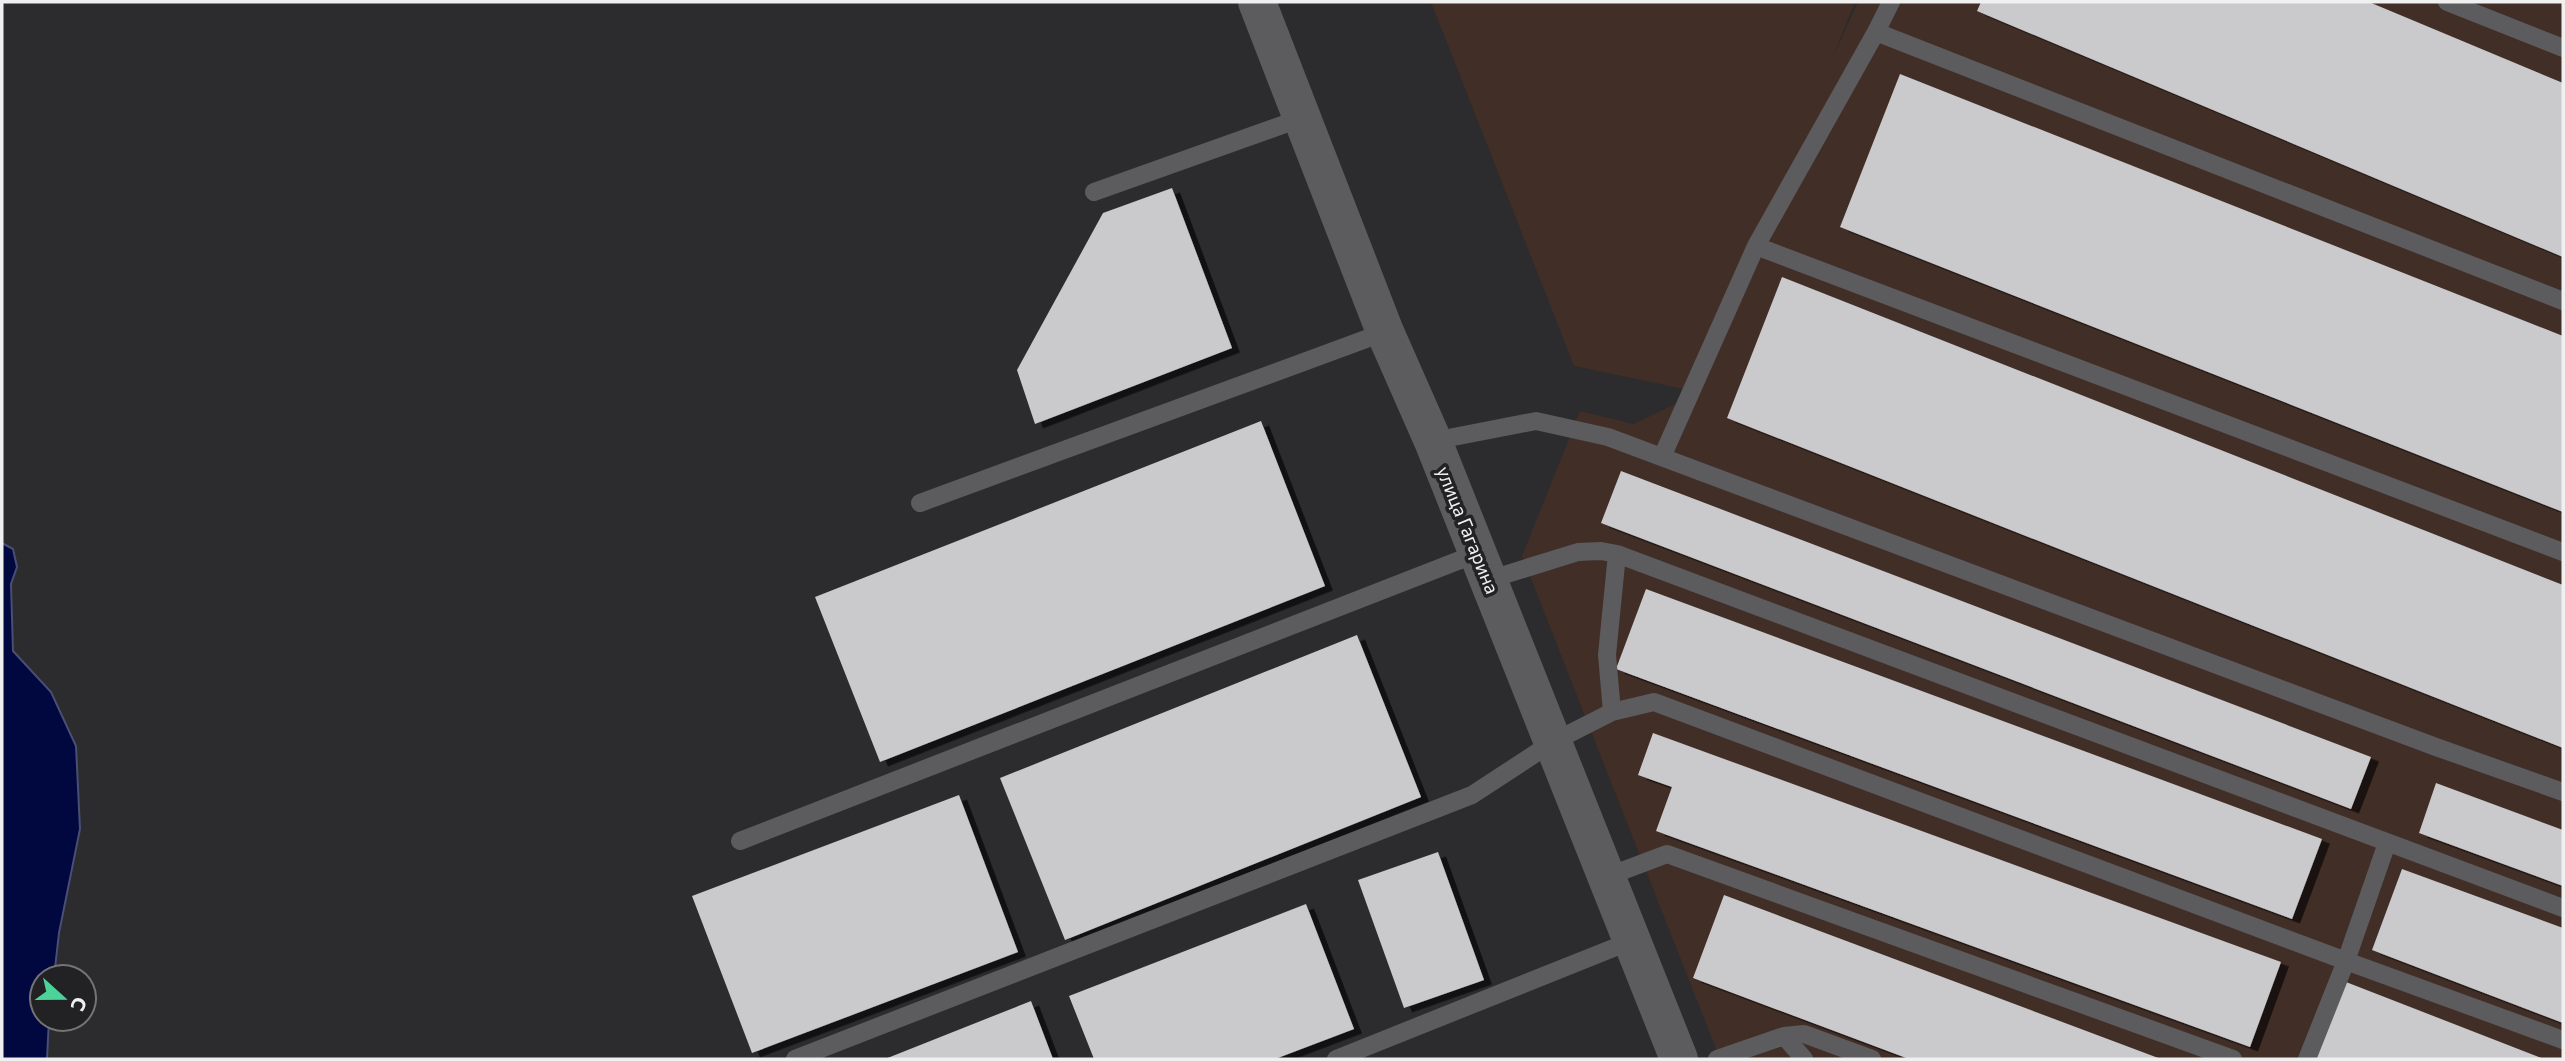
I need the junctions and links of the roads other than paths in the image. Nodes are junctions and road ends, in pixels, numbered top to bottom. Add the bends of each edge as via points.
1 (1257, 2) edge
2 (1891, 2) edge
3 (2447, 2) edge
4 (1876, 32) junction
5 (2563, 48) edge
6 (1302, 118) junction
7 (1094, 192) dead end
8 (1756, 246) junction
9 (2563, 301) edge
10 (1385, 332) junction
11 (1433, 441) junction
12 (1662, 457) junction
13 (920, 503) dead end
14 (2563, 552) edge
15 (1617, 554) junction
16 (1483, 567) junction
17 (1612, 712) junction
18 (1553, 742) junction
19 (2563, 792) edge
20 (740, 841) dead end
21 (2387, 843) junction
22 (1606, 877) junction
23 (2563, 908) edge
24 (1631, 941) junction
25 (2346, 961) junction
26 (1784, 1036) junction
27 (2563, 1040) edge
28 (795, 1059) edge
29 (1336, 1059) edge
30 (1679, 1059) edge
31 (1717, 1059) edge
32 (1804, 1059) edge
33 (1872, 1059) edge
34 (2233, 1059) edge
35 (2307, 1059) edge

1 - 6 street, улица Гагарина
2 - 4 lane
3 - 5 lane
4 - 8 lane
4 - 9 lane
6 - 7 lane
6 - 10 street, улица Гагарина
8 - 12 lane
8 - 14 lane
10 - 11 street, улица Гагарина
10 - 13 lane
11 - 12 lane via 1536,421 1608,436
11 - 16 street, улица Гагарина
12 - 19 lane
15 - 16 lane via 1578,552
15 - 17 lane via 1607,655
15 - 21 lane
16 - 18 street, улица Гагарина
16 - 20 lane
17 - 18 lane
17 - 25 lane via 1654,702
18 - 22 street, улица Гагарина
18 - 28 lane via 1472,795
21 - 23 lane
21 - 25 lane
22 - 24 street, улица Гагарина
22 - 34 lane via 1667,854
24 - 29 lane
24 - 30 street, улица Гагарина
25 - 27 lane
25 - 35 lane
26 - 31 lane
26 - 32 lane
26 - 33 lane via 1804,1034

